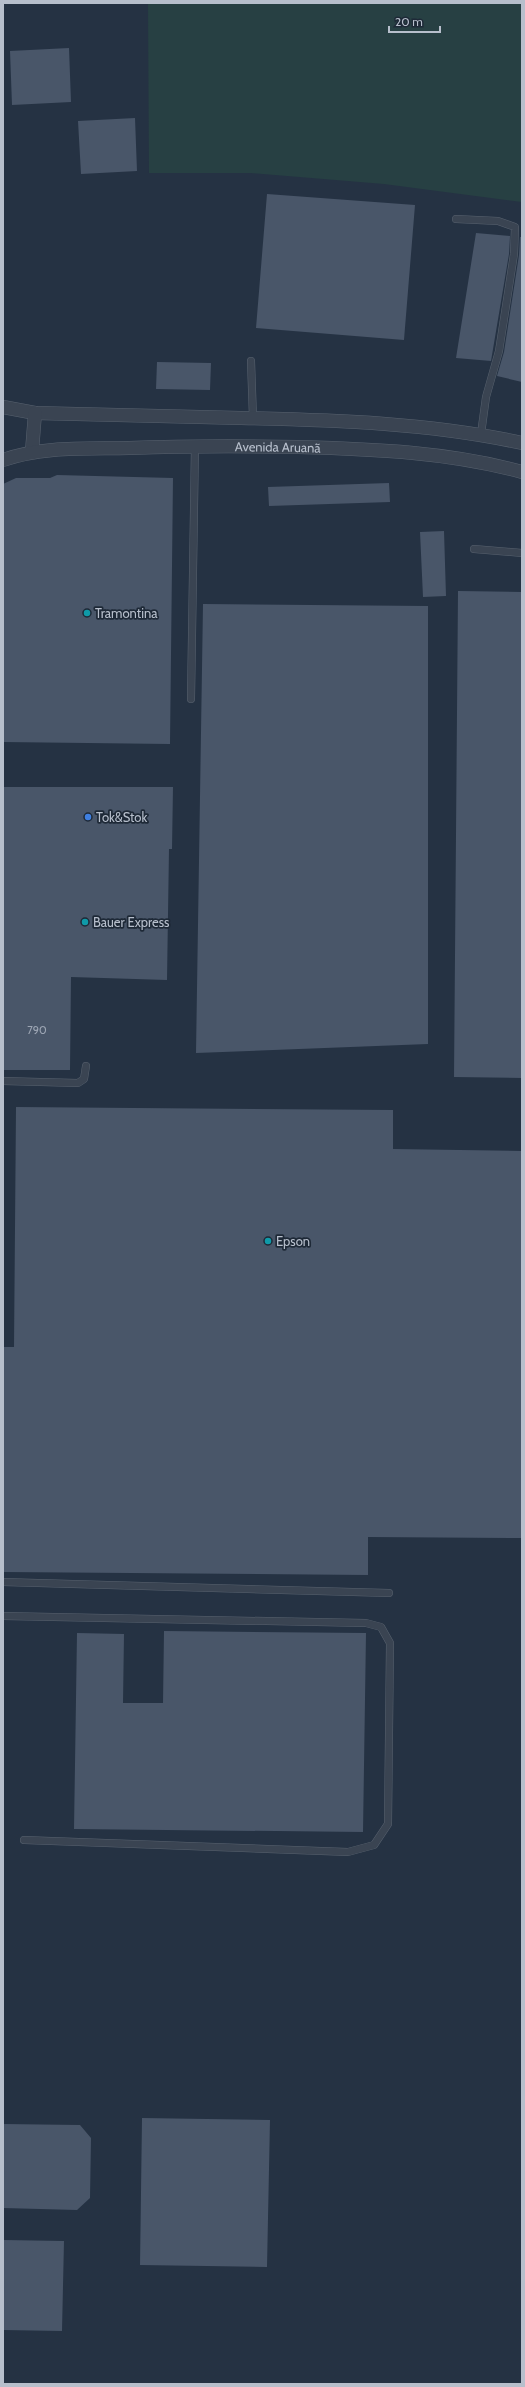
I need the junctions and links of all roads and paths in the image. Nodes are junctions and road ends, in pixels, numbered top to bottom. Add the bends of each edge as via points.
1 (456, 219) dead end
2 (251, 361) dead end
3 (3, 406) edge
4 (35, 413) junction
5 (252, 418) junction
6 (481, 434) junction
7 (522, 444) edge
8 (195, 445) junction
9 (32, 451) junction
10 (3, 460) edge
11 (522, 472) edge
12 (474, 549) dead end
13 (522, 553) edge
14 (191, 699) dead end
15 (86, 1066) dead end
16 (3, 1081) edge
17 (3, 1582) edge
18 (389, 1593) dead end
19 (3, 1616) edge
20 (24, 1840) dead end

1 - 6 lane via 498,221 515,227 514,254 499,352 486,397
2 - 5 lane
3 - 4 street
4 - 5 street
4 - 9 street
5 - 6 street via 324,420 437,428
6 - 7 street
8 - 9 street, Avenida Aruanã
8 - 11 street, Avenida Aruanã via 419,452 492,464
8 - 14 lane
9 - 10 street, Avenida Aruanã
12 - 13 lane
15 - 16 lane via 84,1079 78,1083
17 - 18 lane
19 - 20 lane via 366,1623 381,1626 390,1643 388,1824 374,1845 348,1852

